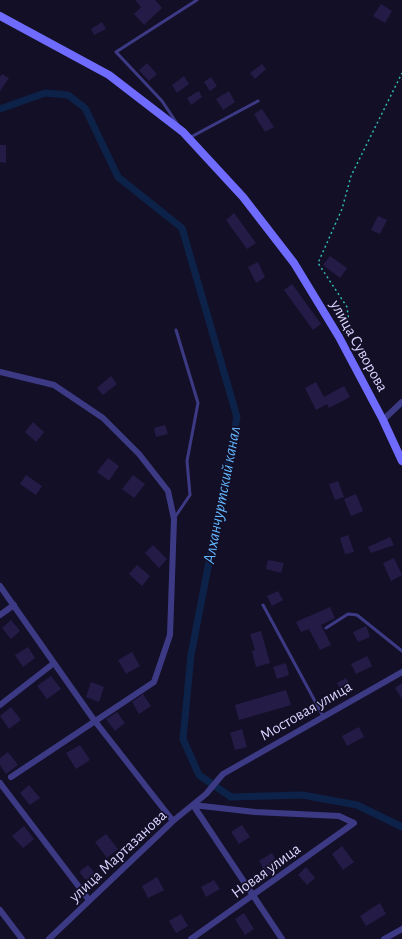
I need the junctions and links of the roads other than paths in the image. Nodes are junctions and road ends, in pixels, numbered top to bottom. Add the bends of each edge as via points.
1 (197, 0) edge
2 (0, 16) edge
3 (258, 101) dead end
4 (186, 135) junction
5 (176, 330) dead end
6 (0, 372) edge
7 (402, 402) edge
8 (383, 420) junction
9 (402, 461) edge
10 (174, 519) junction
11 (0, 586) edge
12 (14, 605) junction
13 (263, 605) dead end
14 (0, 615) edge
15 (326, 628) dead end
16 (402, 651) edge
17 (54, 663) junction
18 (402, 672) edge
19 (0, 705) edge
20 (323, 716) junction
21 (94, 720) junction
22 (11, 777) dead end
23 (0, 783) edge
24 (206, 794) joint
25 (193, 805) junction
26 (172, 821) junction
27 (254, 896) junction
28 (89, 900) junction
29 (0, 910) edge
30 (402, 928) edge
31 (22, 939) edge
32 (49, 939) edge
33 (191, 939) edge
34 (282, 939) edge
35 (384, 939) edge

1 - 4 lane via 116,52 162,101
2 - 4 main road, улица Суворова via 109,76
3 - 4 lane
4 - 8 main road, улица Суворова via 243,197 297,268 340,337
5 - 10 lane via 198,403 187,461 190,495
6 - 10 street via 54,386 103,418 138,454 168,491
7 - 8 street
8 - 9 main road, улица Суворова
10 - 21 street via 170,635 154,682
11 - 12 street
12 - 14 street
12 - 17 street
13 - 20 lane
15 - 16 lane via 348,614 357,615
17 - 19 street
17 - 21 street
18 - 20 street, Мостовая улица
20 - 24 street, Мостовая улица via 223,774
21 - 22 street
21 - 26 street
23 - 28 street
24 - 25 street, улица Мартазанова
25 - 26 street, улица Мартазанова
25 - 27 street
25 - 27 street, Новая улица via 255,812 339,816 354,823
26 - 28 street, улица Мартазанова
27 - 33 street, Новая улица
27 - 34 street
28 - 32 street, улица Мартазанова
29 - 31 street
30 - 35 street

